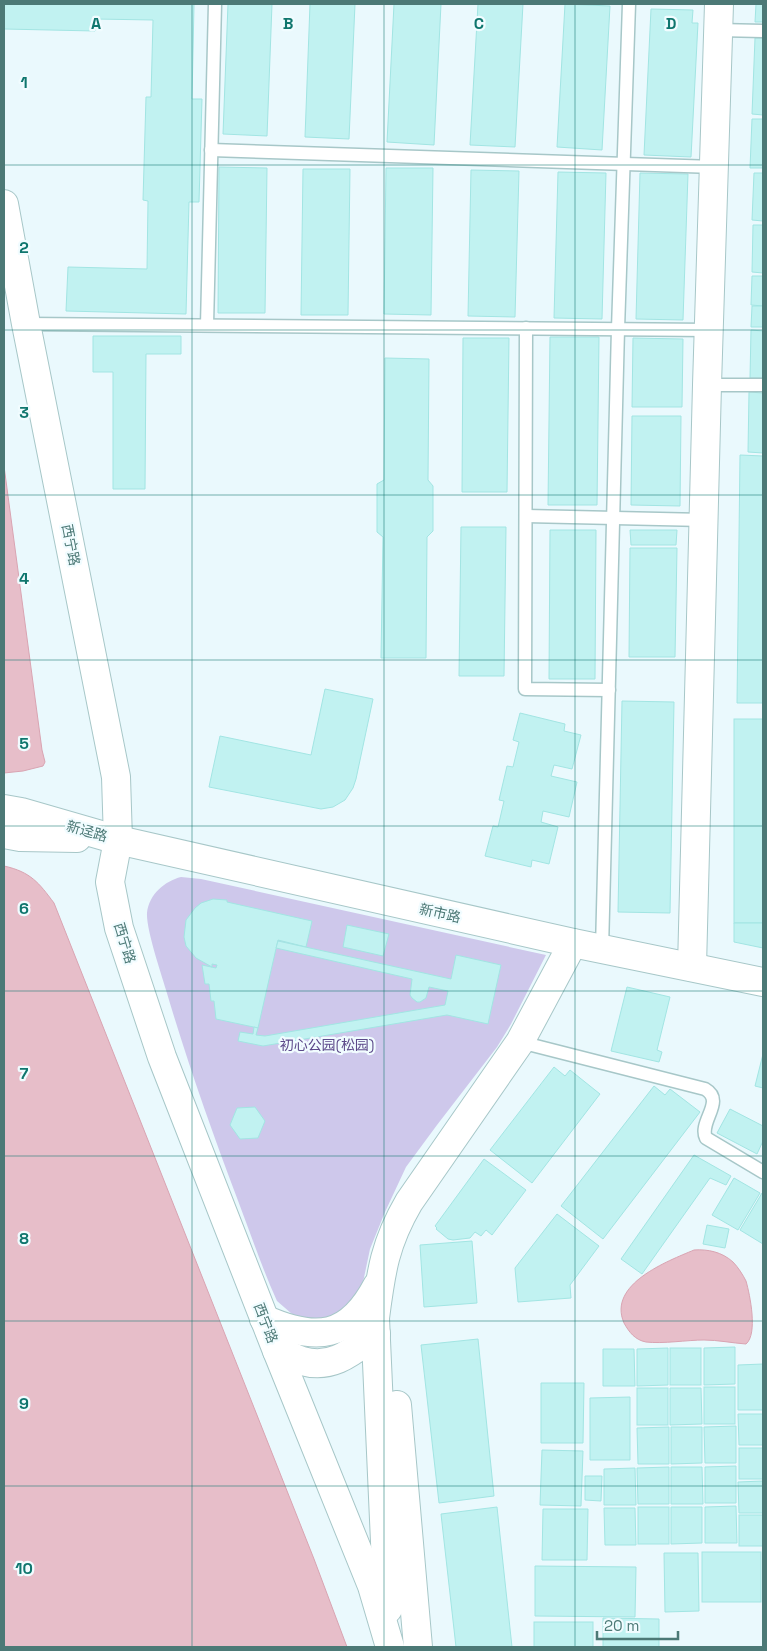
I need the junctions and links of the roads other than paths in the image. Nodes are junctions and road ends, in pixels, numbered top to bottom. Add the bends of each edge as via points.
1 (215, 4) edge
2 (629, 4) edge
3 (719, 17) edge
4 (763, 31) edge
5 (211, 150) junction
6 (623, 164) junction
7 (714, 167) junction
8 (4, 204) edge
9 (26, 324) junction
10 (207, 325) junction
11 (526, 328) junction
12 (618, 329) junction
13 (710, 330) junction
14 (707, 385) junction
15 (763, 385) edge
16 (526, 516) junction
17 (614, 518) junction
18 (704, 520) junction
19 (609, 690) junction
20 (4, 809) edge
21 (4, 834) edge
22 (118, 840) junction
23 (573, 943) junction
24 (602, 949) junction
25 (692, 967) junction
26 (763, 982) edge
27 (520, 1042) junction
28 (763, 1172) edge
29 (380, 1279) junction
30 (264, 1319) junction
31 (376, 1334) junction
32 (277, 1351) junction
33 (390, 1646) edge
34 (418, 1647) edge

1 - 5 lane
2 - 6 lane
3 - 4 lane
3 - 7 street
5 - 6 lane
5 - 10 lane
6 - 7 lane
6 - 12 lane
7 - 13 street
8 - 9 street, 西宁路
9 - 10 lane
9 - 22 street, 西宁路 via 114,768
10 - 11 lane
11 - 12 lane
11 - 16 lane
12 - 13 lane
12 - 17 lane
13 - 14 street
14 - 15 lane
14 - 18 street
16 - 17 lane
16 - 19 lane via 525,689
17 - 18 lane
17 - 19 lane
18 - 25 street
19 - 24 lane
20 - 22 street, 新迳路
21 - 22 street, 新迳路
22 - 23 street, 新市路
22 - 30 street, 西宁路 via 110,882 119,928 162,1057
23 - 24 street, 新市路
23 - 27 street
24 - 25 street, 新市路
25 - 26 street, 新市路
27 - 28 lane via 705,1089 713,1099 704,1133 706,1138
27 - 29 street via 396,1224
29 - 30 street via 360,1313 334,1331 313,1333
29 - 31 street
29 - 34 street via 390,1330
30 - 32 street, 西宁路
31 - 32 street via 346,1356 323,1364
31 - 33 street
32 - 33 street, 西宁路 via 372,1586

